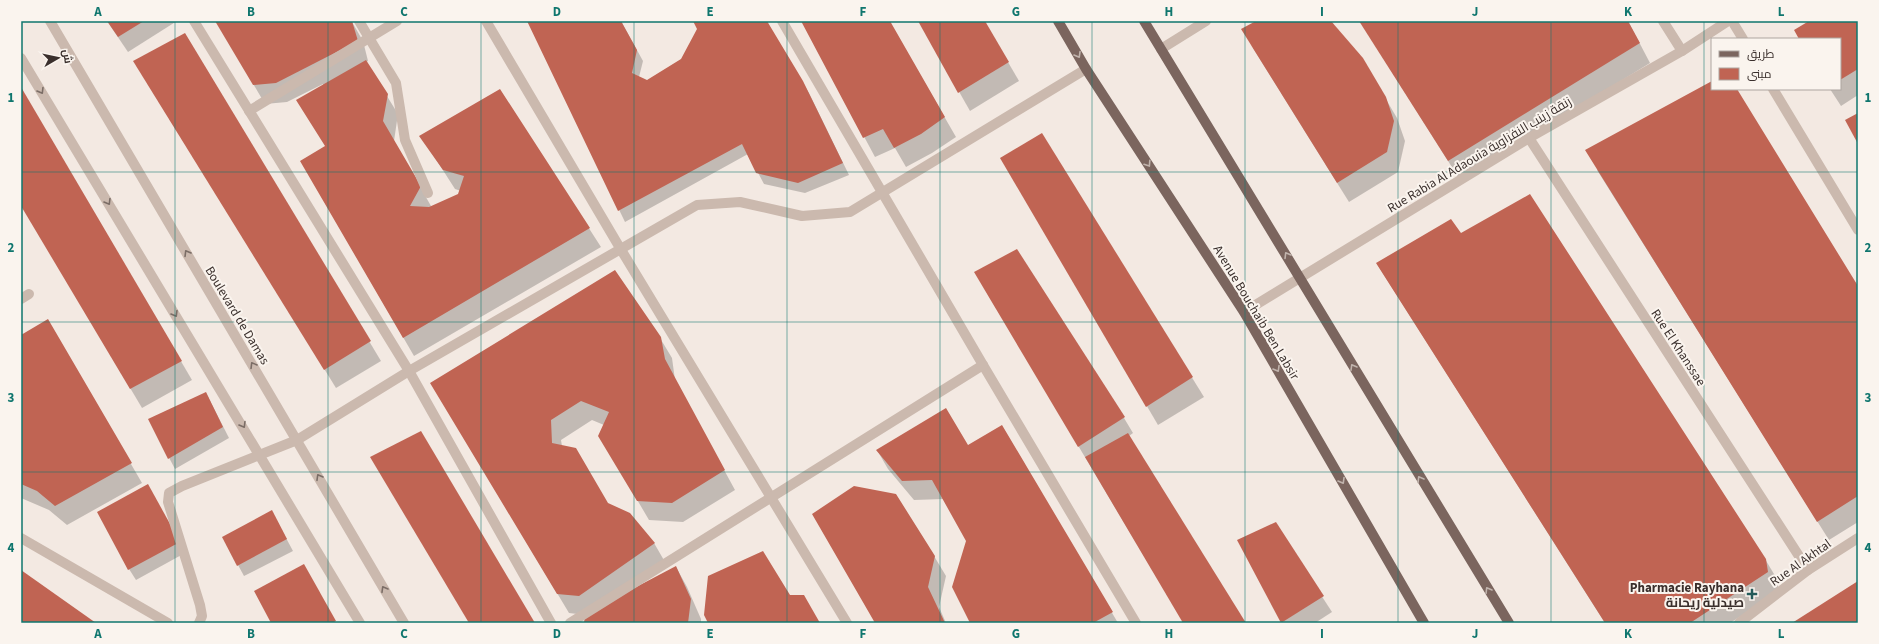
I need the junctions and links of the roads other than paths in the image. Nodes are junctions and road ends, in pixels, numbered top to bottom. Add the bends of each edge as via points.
1 (50, 21) edge
2 (194, 21) edge
3 (359, 21) edge
4 (397, 21) edge
5 (486, 21) edge
6 (782, 21) edge
7 (1058, 21) edge
8 (1144, 21) edge
9 (1206, 21) edge
10 (1663, 21) edge
11 (1728, 21) edge
12 (1732, 21) edge
13 (368, 38) junction
14 (1742, 38) edge
15 (1161, 48) junction
16 (1682, 51) junction
17 (21, 58) edge
18 (1086, 69) junction
19 (1774, 90) edge
20 (249, 111) junction
21 (1529, 138) junction
22 (428, 193) dead end
23 (882, 193) junction
24 (1858, 230) edge
25 (620, 248) junction
26 (1300, 277) junction
27 (1244, 312) junction
28 (983, 366) junction
29 (409, 370) junction
30 (297, 440) junction
31 (261, 456) junction
32 (770, 497) junction
33 (21, 538) edge
34 (1858, 538) edge
35 (1808, 570) junction
36 (1132, 622) edge
37 (168, 623) edge
38 (199, 623) edge
39 (360, 623) edge
40 (404, 623) edge
41 (551, 623) edge
42 (570, 623) edge
43 (847, 623) edge
44 (1424, 623) edge
45 (1509, 623) edge
46 (1739, 623) edge

30 -> 1 street, Boulevard de Damas
2 - 20 street
3 - 13 street
4 - 13 street
5 - 25 street
6 - 23 street
7 -> 18 main road, Avenue Bouchaib Ben Labsir
8 - 15 main road
9 - 15 street
10 - 16 street
11 - 16 street, Rue Rabia Al Adaouia زنقة زينب النفزاوية
12 - 14 street
13 - 20 street
13 - 22 street via 396,83 405,140
26 -> 15 main road
16 - 21 street, Rue Rabia Al Adaouia زنقة زينب النفزاوية
17 -> 31 street
18 - 23 street
18 -> 27 main road, Avenue Bouchaib Ben Labsir
19 - 24 street
20 - 29 street
21 - 26 street, Rue Rabia Al Adaouia زنقة زينب النفزاوية
21 - 35 street, Rue El Khanssae
23 - 25 street via 850,212 802,216 740,202 697,205
23 - 28 street
25 - 29 street
25 - 32 street
26 - 27 street, Rue Rabia Al Adaouia زنقة زينب النفزاوية
45 -> 26 main road via 1382,417
27 -> 44 main road, Avenue Bouchaib Ben Labsir
28 - 32 street
28 - 36 street
29 - 30 street
29 - 41 street
30 - 31 street
40 -> 30 street, Boulevard de Damas
31 - 38 street via 169,493 168,502 200,605 202,616
31 - 39 street
32 - 42 street
32 - 43 street
33 - 37 street
34 - 35 street, Rue Al Akhtal
35 - 46 street, Rue Al Akhtal

